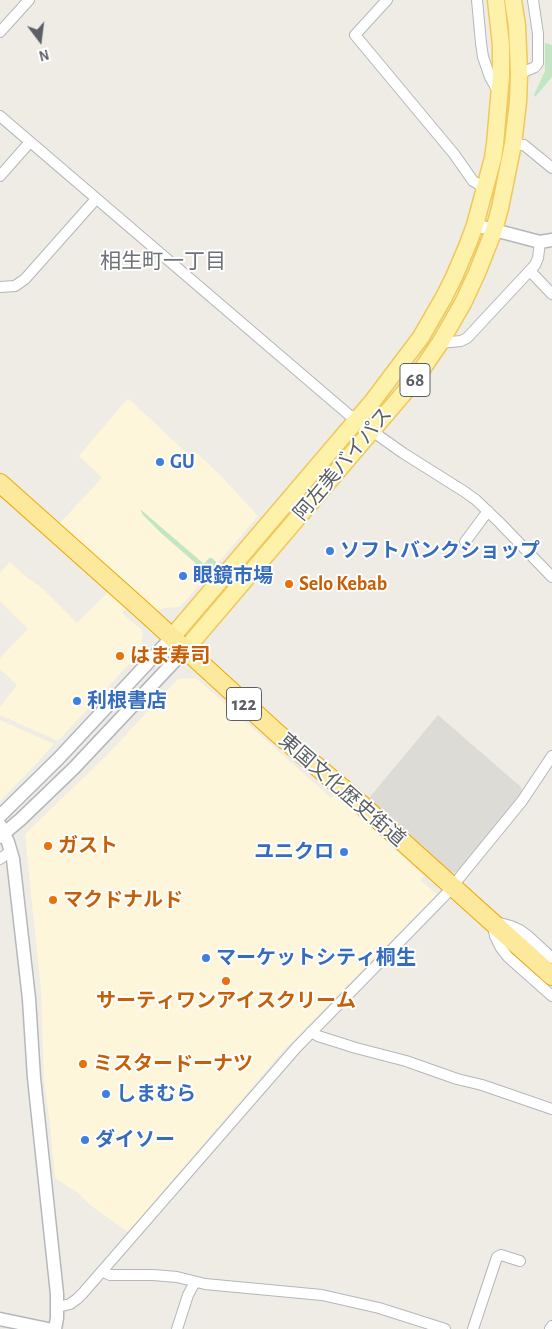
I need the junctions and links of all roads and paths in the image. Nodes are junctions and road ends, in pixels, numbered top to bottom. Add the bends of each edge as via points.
1 (29, 0) edge
2 (388, 0) edge
3 (477, 0) edge
4 (496, 0) edge
5 (513, 0) edge
6 (533, 0) edge
7 (0, 32) edge
8 (519, 74) junction
9 (500, 94) junction
10 (0, 116) edge
11 (30, 142) junction
12 (514, 144) junction
13 (552, 168) edge
14 (0, 176) edge
15 (485, 188) junction
16 (96, 199) junction
17 (475, 226) junction
18 (494, 230) junction
19 (546, 241) edge
20 (530, 271) junction
21 (0, 287) edge
22 (552, 294) edge
23 (440, 343) junction
24 (356, 420) junction
25 (372, 431) junction
26 (0, 483) edge
27 (488, 511) junction
28 (465, 542) dead end
29 (552, 577) edge
30 (172, 638) junction
31 (185, 650) junction
32 (552, 756) edge
33 (0, 816) edge
34 (1, 832) edge
35 (11, 851) junction
36 (0, 859) edge
37 (453, 887) junction
38 (492, 921) junction
39 (552, 958) edge
40 (552, 976) edge
41 (552, 996) edge
42 (311, 1032) junction
43 (552, 1110) edge
44 (520, 1261) dead end
45 (102, 1271) junction
46 (195, 1282) junction
47 (58, 1307) junction
48 (0, 1319) edge
49 (48, 1329) edge
50 (55, 1329) edge
51 (177, 1329) edge
52 (445, 1329) edge
53 (473, 1329) edge

1 - 7 street
2 - 15 street via 355,35 473,180
3 - 9 street via 483,57
4 - 9 main road, 阿左美バイパス / 68
5 - 8 main road, 阿左美バイパス / 68
6 - 8 street via 538,63
8 - 12 main road, 阿左美バイパス / 68
9 - 15 main road, 阿左美バイパス / 68 via 495,144
10 - 11 street
11 - 14 street
11 - 16 street
12 - 13 street via 524,146
12 - 18 main road, 阿左美バイパス / 68
15 - 17 main road, 阿左美バイパス / 68
16 - 21 street via 25,280 15,286
16 - 24 street
17 - 18 street
17 - 24 main road, 阿左美バイパス / 68 via 434,316 402,364
18 - 19 street
18 - 23 main road, 阿左美バイパス / 68 via 470,288
19 - 20 street
20 - 22 street
20 - 23 street via 467,338
23 - 25 main road, 阿左美バイパス / 68
24 - 25 street
24 - 30 main road, 阿左美バイパス / 68
25 - 27 street via 465,492
25 - 31 main road, 阿左美バイパス / 68
26 - 30 highway, 東国文化歴史街道 / 122
27 - 28 street
27 - 29 street
30 - 31 highway, 東国文化歴史街道 / 122
30 - 33 street
31 - 34 street via 81,762
31 - 37 highway, 東国文化歴史街道 / 122
32 - 37 street via 522,801
34 - 35 street
35 - 36 street
35 - 47 street via 29,999
37 - 38 highway, 東国文化歴史街道 / 122
37 - 42 street
38 - 39 street via 520,930
38 - 40 highway, 東国文化歴史街道 / 122
38 - 41 street via 495,936 508,957
42 - 43 street
42 - 45 street
44 - 53 street via 501,1255 497,1258
45 - 46 street via 110,1275 154,1275
45 - 47 street via 77,1299
46 - 51 street
46 - 52 street via 322,1295 379,1308
47 - 50 street
48 - 49 street

